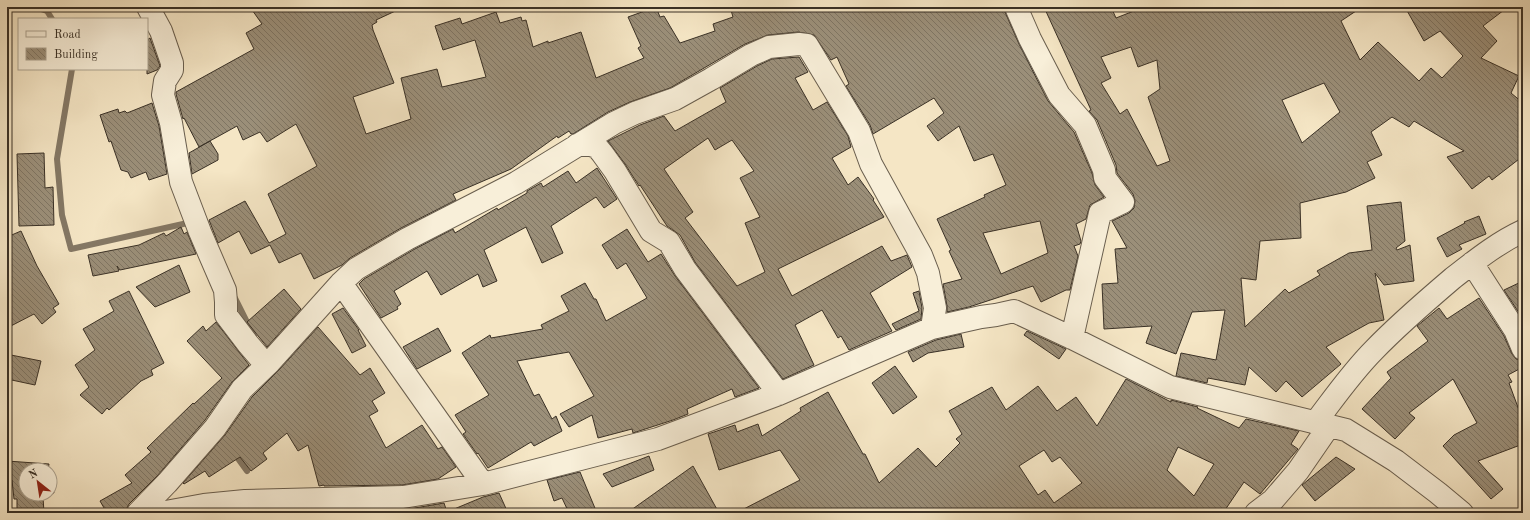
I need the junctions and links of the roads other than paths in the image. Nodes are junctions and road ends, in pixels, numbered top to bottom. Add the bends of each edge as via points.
1 (148, 7) edge
2 (1016, 7) edge
3 (577, 145) junction
4 (1523, 231) edge
5 (1472, 263) junction
6 (341, 283) junction
7 (932, 328) junction
8 (1072, 338) junction
9 (1523, 349) edge
10 (266, 365) junction
11 (779, 394) junction
12 (1322, 424) junction
13 (483, 484) junction
14 (138, 513) edge
15 (160, 513) edge
16 (1256, 513) edge
17 (1462, 513) edge

1 - 10 street via 161,31 172,63 163,95 171,123 181,182 225,290 226,314
2 - 8 street via 1059,95 1085,124 1105,178 1123,202 1100,213
3 - 6 street via 516,183 376,256
3 - 7 street via 635,113 675,99 769,47 807,45 859,131 871,164 928,273 935,308
3 - 11 street via 591,145 602,152 651,231 669,242 685,269
4 - 5 street
5 - 9 street via 1515,330
5 - 12 street via 1410,315 1374,350 1349,379
6 - 10 street
6 - 13 street
7 - 8 street via 1014,311
7 - 11 street
8 - 12 street via 1170,387
10 - 14 street via 242,388 215,428
11 - 13 street via 658,439
12 - 16 street via 1298,471 1273,500
12 - 17 street via 1346,430 1396,461
13 - 15 street via 403,497 245,501

